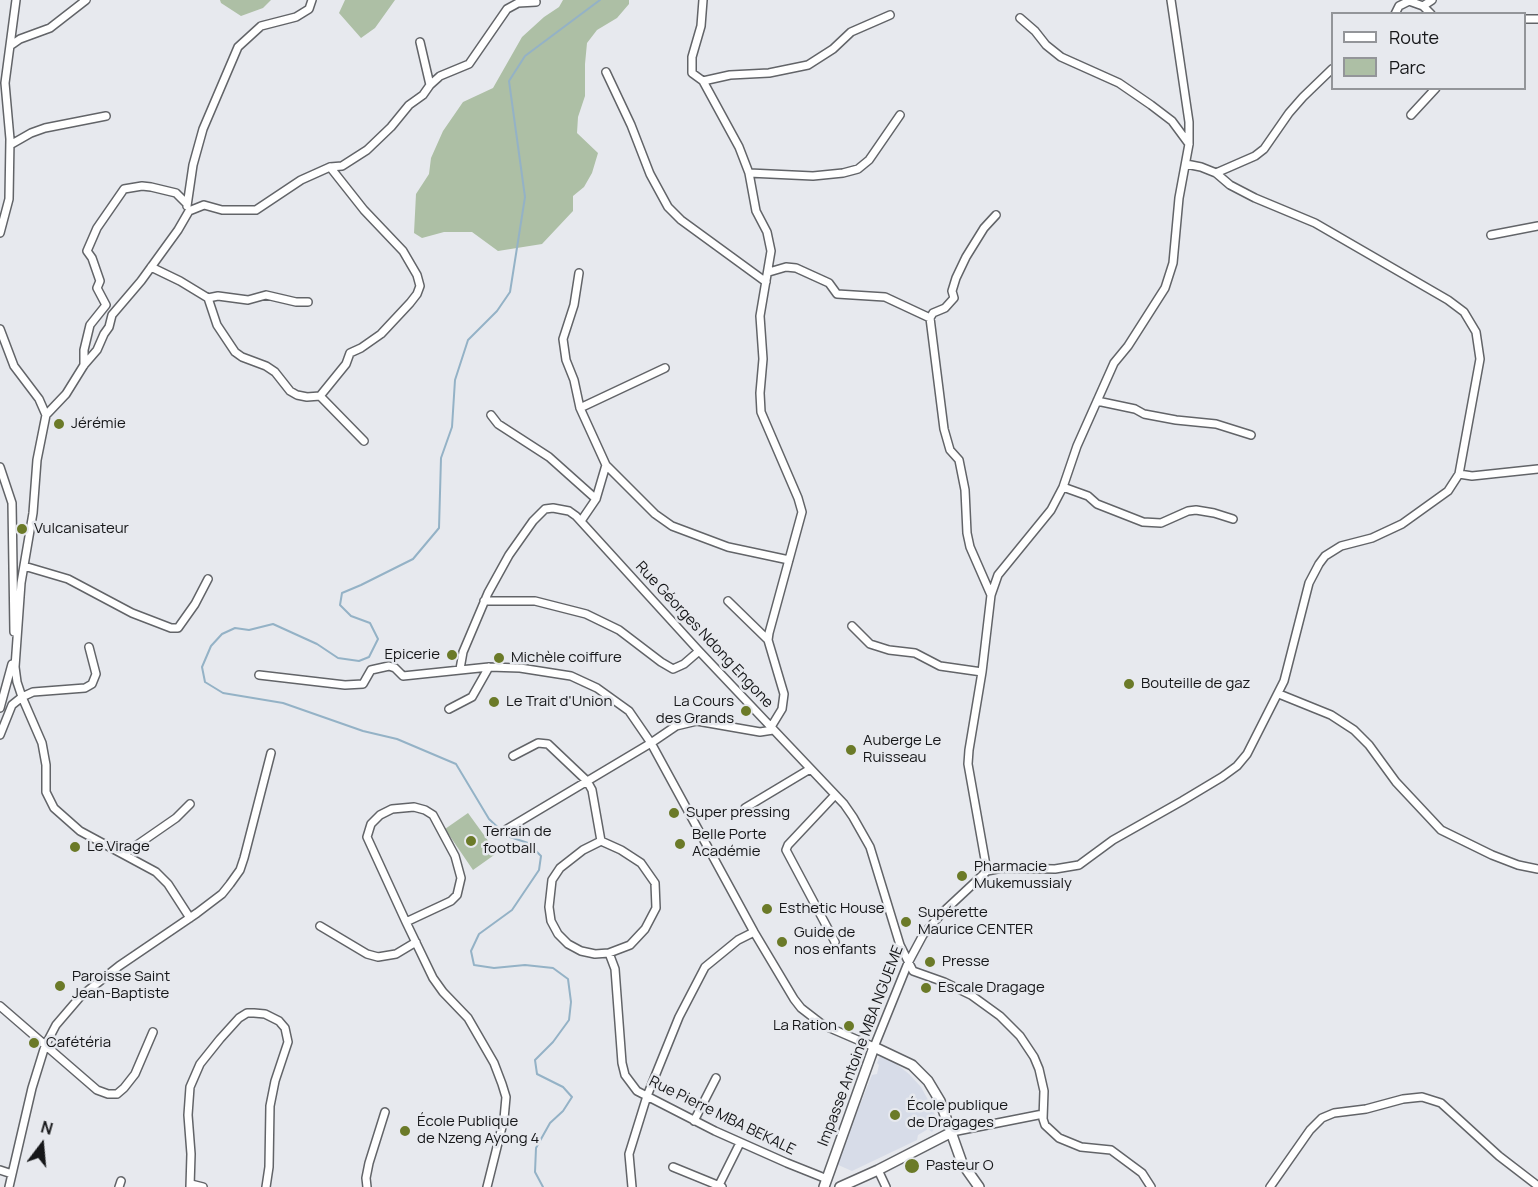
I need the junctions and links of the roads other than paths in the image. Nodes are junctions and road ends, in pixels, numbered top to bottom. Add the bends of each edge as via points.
1 (16, 0) edge
2 (86, 0) edge
3 (312, 0) edge
4 (703, 0) edge
5 (1171, 0) edge
6 (1432, 0) edge
7 (536, 2) dead end
8 (1424, 6) junction
9 (1396, 12) edge
10 (1429, 12) edge
11 (891, 15) dead end
12 (1020, 18) dead end
13 (420, 42) dead end
14 (10, 46) junction
15 (1331, 70) edge
16 (606, 72) dead end
17 (703, 81) junction
18 (430, 85) junction
19 (1434, 90) edge
20 (900, 115) dead end
21 (1411, 115) dead end
22 (106, 116) dead end
23 (1189, 144) junction
24 (10, 146) junction
25 (1186, 164) junction
26 (330, 167) junction
27 (749, 173) junction
28 (1216, 173) junction
29 (188, 207) junction
30 (996, 215) dead end
31 (1538, 226) edge
32 (0, 233) edge
33 (1491, 235) dead end
34 (151, 267) junction
35 (769, 272) junction
36 (579, 273) dead end
37 (766, 282) junction
38 (208, 298) junction
39 (308, 302) dead end
40 (930, 318) junction
41 (0, 329) edge
42 (84, 365) junction
43 (665, 368) dead end
44 (320, 396) junction
45 (1097, 401) junction
46 (580, 408) junction
47 (491, 415) dead end
48 (46, 416) junction
49 (1251, 435) dead end
50 (364, 441) dead end
51 (606, 465) junction
52 (0, 467) edge
53 (1538, 469) edge
54 (1459, 474) junction
55 (1063, 487) junction
56 (596, 499) junction
57 (1233, 519) dead end
58 (580, 521) junction
59 (789, 560) junction
60 (24, 566) junction
61 (208, 579) dead end
62 (991, 595) junction
63 (484, 601) junction
64 (728, 601) dead end
65 (852, 626) dead end
66 (768, 640) junction
67 (89, 647) dead end
68 (699, 651) junction
69 (489, 667) junction
70 (460, 669) junction
71 (982, 672) junction
72 (259, 675) dead end
73 (1279, 694) junction
74 (22, 697) junction
75 (0, 708) edge
76 (449, 709) dead end
77 (772, 729) junction
78 (0, 735) edge
79 (651, 743) junction
80 (271, 753) dead end
81 (513, 756) dead end
82 (810, 769) junction
83 (587, 781) junction
84 (835, 795) junction
85 (190, 804) dead end
86 (745, 808) dead end
87 (507, 829) dead end
88 (602, 841) junction
89 (124, 855) junction
90 (1538, 870) edge
91 (987, 871) junction
92 (190, 918) junction
93 (406, 921) junction
94 (320, 926) dead end
95 (754, 932) junction
96 (416, 942) junction
97 (835, 942) dead end
98 (609, 953) junction
99 (908, 963) junction
100 (0, 1006) edge
101 (153, 1032) dead end
102 (45, 1046) junction
103 (874, 1047) junction
104 (716, 1078) dead end
105 (647, 1096) junction
106 (385, 1112) dead end
107 (1043, 1114) junction
108 (694, 1121) junction
109 (952, 1132) junction
110 (740, 1143) junction
111 (673, 1167) dead end
112 (0, 1170) edge
113 (878, 1170) junction
114 (12, 1174) junction
115 (826, 1183) edge
116 (190, 1185) edge
117 (720, 1186) edge
118 (1538, 1186) edge
119 (9, 1187) edge
120 (203, 1187) edge
121 (266, 1187) edge
122 (367, 1187) edge
123 (487, 1187) edge
124 (632, 1187) edge
125 (840, 1187) edge
126 (886, 1187) edge
127 (979, 1187) edge
128 (1151, 1187) edge
129 (1270, 1187) edge

1 - 14 street
2 - 14 street via 50,28
3 - 29 street via 309,9 296,17 261,26 238,47 203,129 192,165
4 - 17 street via 692,57 692,73
5 - 23 street
6 - 8 street
7 - 18 street via 518,3 507,9 469,63
8 - 9 street via 1409,1
8 - 10 street
11 - 17 street via 850,32 808,65
12 - 23 street via 1061,57 1119,83 1158,110
13 - 18 street
14 - 24 street via 5,90
15 - 28 street via 1289,113 1264,149
16 - 37 street via 668,207
17 - 27 street
18 - 26 street via 367,150 342,166
19 - 21 street
20 - 27 street via 869,160 858,169 813,176
22 - 24 street via 45,128
23 - 25 street
24 - 32 street via 9,206
25 - 28 street
25 - 45 street via 1173,263 1165,288 1114,363
26 - 29 street via 256,210
26 - 44 street via 403,251 420,286 381,334 350,352 346,364
27 - 35 street via 756,210 771,251
28 - 54 street via 1255,198 1315,223 1448,300 1469,319 1476,332 1480,359
29 - 34 street via 178,230
29 - 42 street via 176,193 142,186 124,189 97,228 87,251 106,305 87,331
30 - 40 street via 966,257 952,291 954,298
31 - 33 street
34 - 38 street
34 - 42 street via 112,315 97,350
35 - 37 street
35 - 40 street via 796,268 829,283 837,294 885,297
36 - 46 street via 563,339
37 - 59 street via 760,316 761,412 802,512
38 - 39 street via 248,300 266,295
38 - 44 street via 217,325 235,352 275,372 297,395
40 - 62 street via 944,429 950,450 959,460 970,547
41 - 48 street via 14,366 39,399
42 - 48 street via 62,400
43 - 46 street
44 - 50 street
45 - 49 street via 1144,414 1216,424
45 - 55 street
46 - 51 street
47 - 56 street via 498,424 549,457
48 - 60 street
51 - 56 street
51 - 59 street via 672,526 728,547
52 - 75 street via 12,503 15,614 12,664
53 - 54 street
54 - 73 street via 1448,491 1402,524 1341,546 1318,564 1309,583
55 - 57 street via 1143,522 1161,523 1196,510
55 - 62 street via 1051,510 998,575
56 - 58 street
58 - 63 street, Rue Géorges Ndong Engone via 561,509 540,513 509,555
58 - 68 street, Rue Géorges Ndong Engone
59 - 66 street
60 - 61 street via 68,579 132,613 171,628 178,628
60 - 74 street via 15,667
62 - 71 street
63 - 68 street via 535,601 586,614 619,630 673,669
63 - 70 street, Rue Géorges Ndong Engone via 461,656
64 - 66 street
65 - 71 street via 870,644 915,653 940,666
66 - 77 street via 784,694
67 - 74 street via 96,674 92,684
68 - 77 street, Rue Géorges Ndong Engone
69 - 70 street
69 - 76 street via 472,697
69 - 79 street via 533,669 585,681 629,711
70 - 72 street via 403,676 389,666 371,670 363,684 333,685
71 - 91 street via 968,764
73 - 90 street via 1331,715 1354,730 1441,830 1499,858
73 - 91 street via 1247,754 1232,771 1113,840 1086,861 1062,868
74 - 78 street via 12,705
74 - 89 street via 42,743 46,792 54,808 80,831
77 - 79 street via 760,732 697,721 676,726
77 - 82 street, Rue Géorges Ndong Engone
79 - 83 street
79 - 95 street
80 - 92 street via 240,870 222,894
81 - 83 street via 543,742
82 - 84 street, Rue Géorges Ndong Engone
82 - 86 street
83 - 87 street
83 - 88 street via 596,802
84 - 97 street via 786,850
84 - 99 street, Rue Géorges Ndong Engone via 860,826 870,847
85 - 89 street
88 - 98 street via 642,863 655,883 656,908 645,928 630,945
88 - 98 street via 560,868 552,879 549,907 551,921 568,944 581,951
89 - 92 street via 156,872
91 - 99 street, Impasse Antoine MBA NGUEME via 928,928
92 - 102 street via 80,997 56,1025
93 - 93 street via 367,837 371,824 380,815 414,807 433,815 455,856 461,878 457,895 451,901
93 - 96 street
94 - 96 street via 378,957 396,954
95 - 103 street via 801,1008 823,1024
95 - 105 street via 705,967 679,1017
96 - 123 street via 443,993 477,1032 506,1097
98 - 105 street, Rue Pierre MBA BEKALE via 615,969 625,1075
99 - 103 street, Impasse Antoine MBA NGUEME
99 - 107 street via 913,971 971,995 1020,1036 1039,1069 1044,1091
100 - 102 street
101 - 102 street via 135,1074 117,1094 97,1090
102 - 114 street
103 - 109 main road via 901,1058 920,1072 936,1092
103 - 115 main road, Impasse Antoine MBA NGUEME
104 - 108 street
105 - 108 street, Rue Pierre MBA BEKALE
105 - 124 street via 628,1154
106 - 122 street via 369,1163
107 - 109 street
107 - 128 street via 1045,1125 1059,1138 1081,1147 1111,1150 1142,1173
108 - 110 street, Rue Pierre MBA BEKALE
109 - 113 main road
109 - 127 main road via 963,1163
110 - 115 street, Rue Pierre MBA BEKALE
110 - 117 street
111 - 117 street
112 - 114 street
113 - 125 main road
113 - 126 street
114 - 119 street
116 - 120 street
116 - 121 street via 190,1087 200,1064 220,1039 239,1018 254,1013 273,1016 288,1035 288,1049 270,1106
118 - 129 street via 1442,1102 1422,1097 1322,1118

